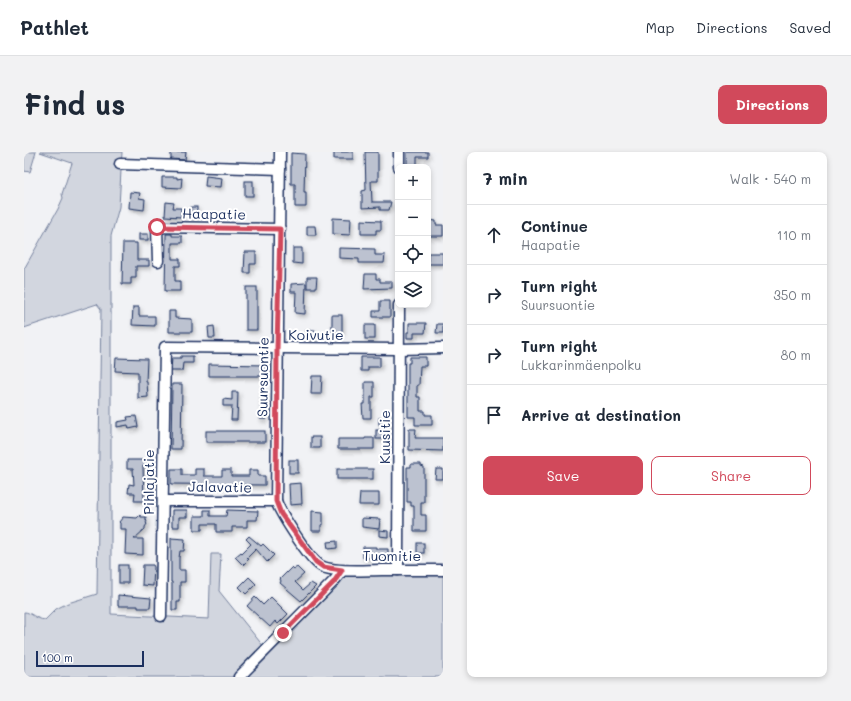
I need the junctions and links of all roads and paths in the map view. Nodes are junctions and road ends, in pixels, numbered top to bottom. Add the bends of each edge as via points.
1 (280, 152) edge
2 (399, 152) edge
3 (120, 164) dead end
4 (399, 164) edge
5 (280, 169) junction
6 (280, 229) junction
7 (158, 261) dead end
8 (399, 308) edge
9 (165, 347) joint
10 (443, 348) edge
11 (277, 349) junction
12 (399, 349) junction
13 (163, 500) junction
14 (276, 501) junction
15 (342, 570) junction
16 (398, 570) junction
17 (443, 570) edge
18 (161, 616) dead end
19 (239, 677) edge

1 - 5 street, Suursuontie
2 - 4 street
3 - 5 street
5 - 6 street, Suursuontie
6 - 7 street, Haapatie via 157,227
6 - 11 street, Suursuontie
8 - 12 street, Kuusitie
9 - 11 street, Koivutie
9 - 13 street, Pihlajatie
10 - 12 street, Koivutie
11 - 12 street, Koivutie
11 - 14 street, Suursuontie
12 - 16 street, Kuusitie
13 - 14 street, Jalavatie
13 - 18 street, Pihlajatie
14 - 15 street, Suursuontie via 281,514 316,562 323,567
15 - 16 street, Tuomitie
15 - 19 street via 334,582
16 - 17 street, Tuomitie

